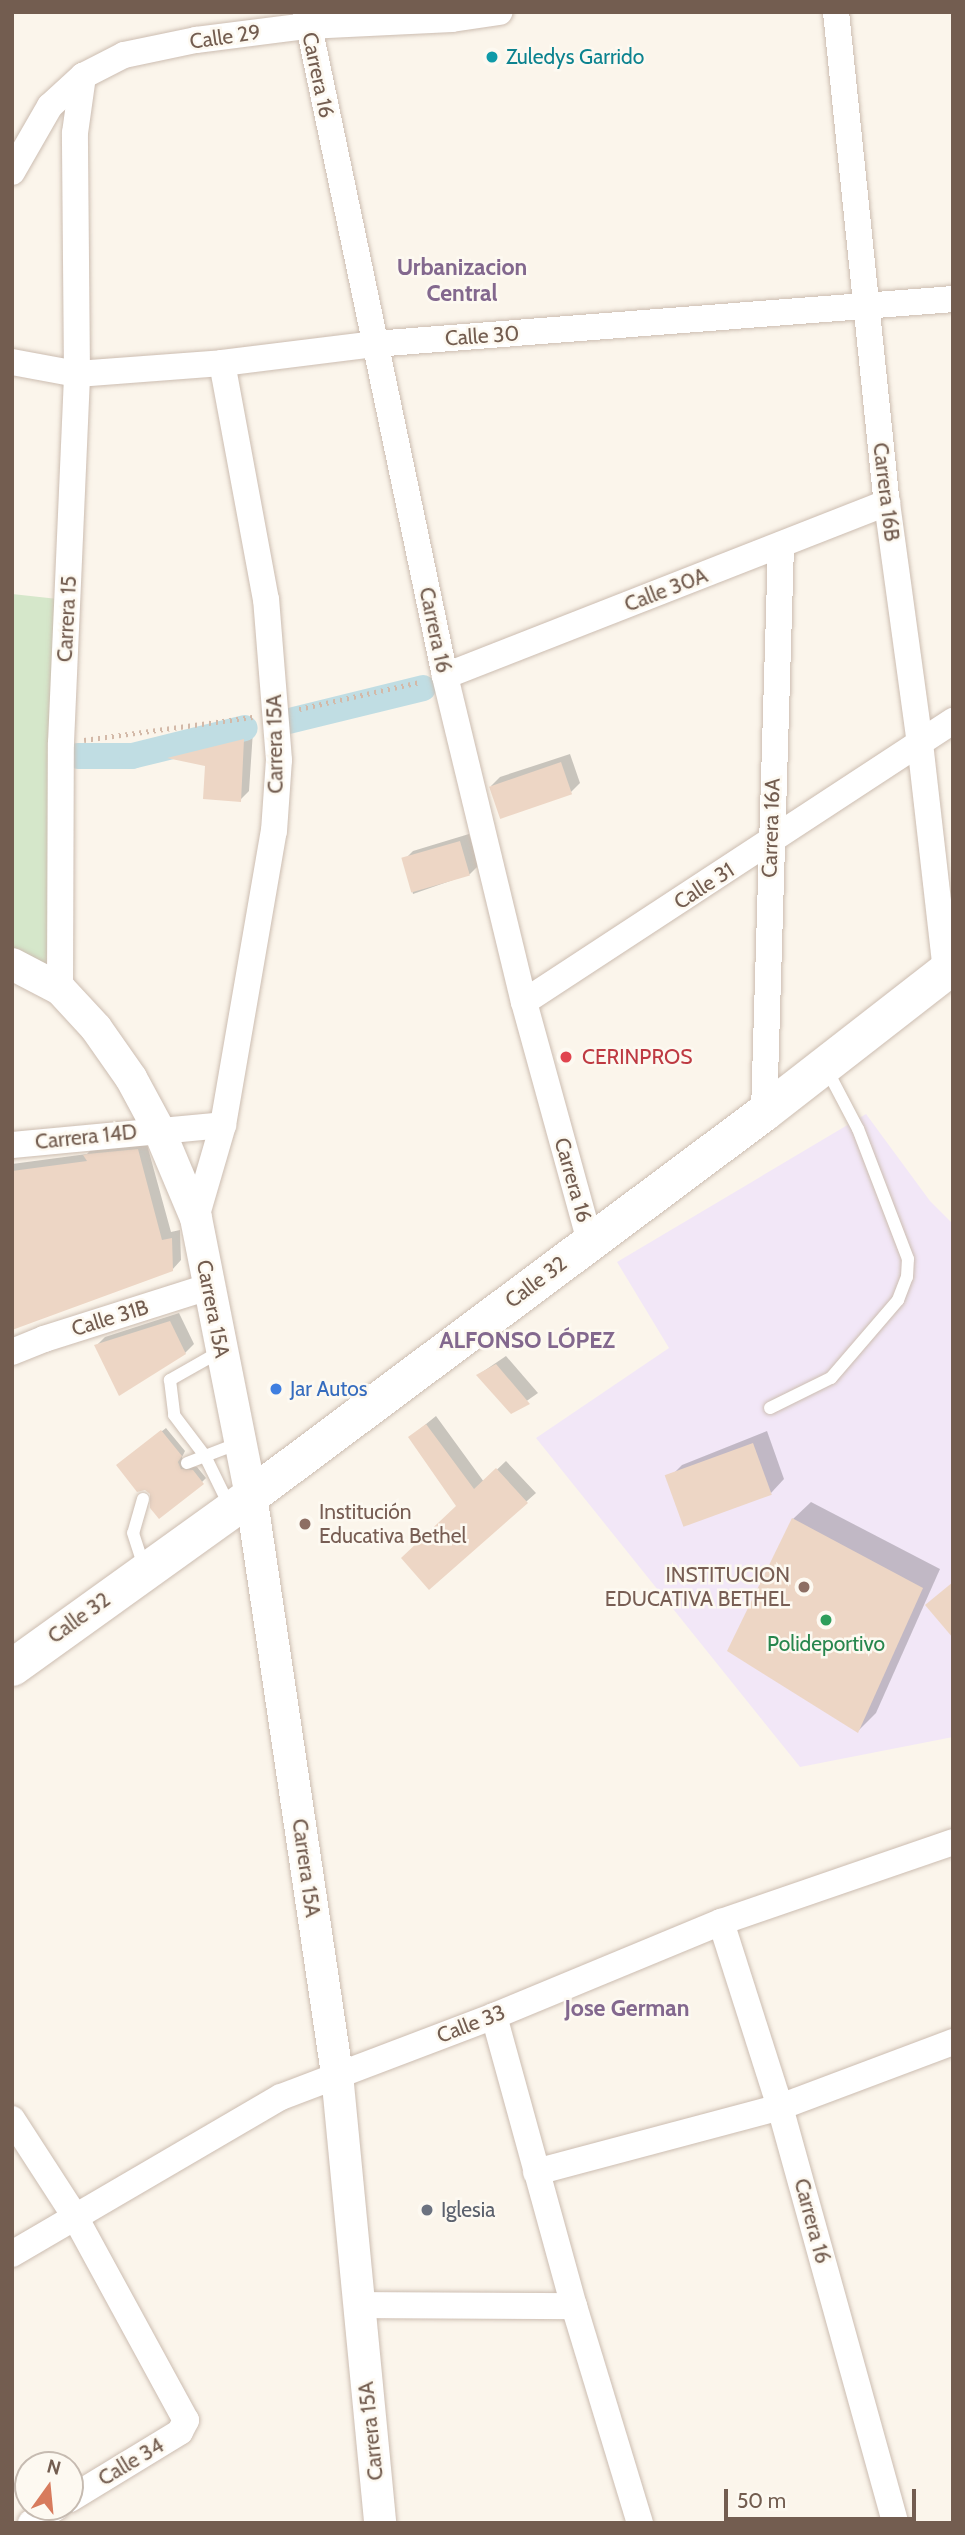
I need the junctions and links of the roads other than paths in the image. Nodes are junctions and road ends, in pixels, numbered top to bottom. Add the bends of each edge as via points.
1 (499, 12) edge
2 (836, 12) edge
3 (307, 19) edge
4 (83, 76) junction
5 (12, 172) edge
6 (953, 299) edge
7 (864, 306) junction
8 (374, 344) junction
9 (12, 362) edge
10 (222, 363) junction
11 (77, 374) junction
12 (887, 503) junction
13 (781, 545) junction
14 (445, 676) junction
15 (953, 721) edge
16 (920, 743) junction
17 (770, 843) junction
18 (12, 964) edge
19 (951, 972) edge
20 (60, 989) junction
21 (524, 1002) junction
22 (824, 1064) junction
23 (764, 1112) junction
24 (223, 1125) junction
25 (159, 1130) junction
26 (12, 1145) edge
27 (196, 1218) junction
28 (590, 1242) junction
29 (208, 1287) junction
30 (221, 1351) junction
31 (12, 1352) edge
32 (770, 1408) dead end
33 (239, 1443) junction
34 (205, 1456) junction
35 (187, 1463) dead end
36 (143, 1499) dead end
37 (241, 1502) junction
38 (145, 1570) junction
39 (12, 1667) edge
40 (953, 1842) edge
41 (721, 1922) junction
42 (494, 2016) junction
43 (953, 2042) edge
44 (337, 2074) junction
45 (780, 2107) junction
46 (12, 2119) edge
47 (536, 2172) junction
48 (74, 2215) junction
49 (12, 2254) edge
50 (359, 2305) junction
51 (573, 2306) junction
52 (84, 2490) edge
53 (380, 2523) edge
54 (640, 2523) edge
55 (895, 2523) edge

1 - 3 street, Calle 29 via 452,19
2 - 7 street, Carrera 16B
3 - 4 street, Calle 29 via 124,55
3 - 8 street, Carrera 16
4 - 5 street, Calle 29 via 50,106
4 - 11 street, Carrera 15 via 75,133
6 - 7 street, Calle 30
7 - 8 street, Calle 30
7 - 12 street, Carrera 16B
8 - 10 street, Calle 30
8 - 14 street, Carrera 16
9 - 11 street, Calle 30
10 - 11 street, Calle 30
10 - 24 street, Carrera 15A via 266,600 279,760 274,831
11 - 20 street, Carrera 15 via 61,743
12 - 13 street, Calle 30A
12 - 16 street, Carrera 16B
13 - 14 street, Calle 30A
13 - 17 street, Carrera 16A
14 - 21 street, Carrera 16
15 - 16 street, Calle 31
16 - 17 street, Calle 31
16 - 19 street, Carrera 16B
17 - 21 street, Calle 31
17 - 23 street, Carrera 16A
18 - 20 street
19 - 22 main road, Calle 32
20 - 25 street via 96,1028 131,1078
21 - 28 street, Carrera 16
22 - 23 main road, Calle 32
22 - 32 lane via 858,1129 908,1259 907,1277 898,1300 831,1378
23 - 28 main road, Calle 32
24 - 25 street
24 - 27 street, Carrera 15A
25 - 26 street, Carrera 14D
25 - 27 street, Carrera 15A
27 - 29 street, Carrera 15A
28 - 37 main road, Calle 32
29 - 30 street, Carrera 15A
29 - 31 street, Calle 31B
30 - 33 street, Carrera 15A
30 - 34 lane via 170,1380 174,1415
33 - 34 lane
33 - 37 street, Carrera 15A
34 - 35 lane
34 - 37 lane
36 - 38 lane via 133,1533
37 - 38 main road, Calle 32
37 - 44 street, Carrera 15A
38 - 39 main road, Calle 32
40 - 41 street, Calle 33
41 - 42 street, Calle 33
41 - 45 street, Carrera 16
42 - 44 street, Calle 33
42 - 47 street
43 - 45 street
44 - 48 street, Calle 33 via 281,2097
44 - 50 street, Carrera 15A
45 - 47 street
45 - 55 street, Carrera 16
46 - 48 street
47 - 51 street
48 - 49 street, Calle 33
48 - 52 street, Calle 34 via 186,2420 180,2432
50 - 51 street
50 - 53 street, Carrera 15A
51 - 54 street

